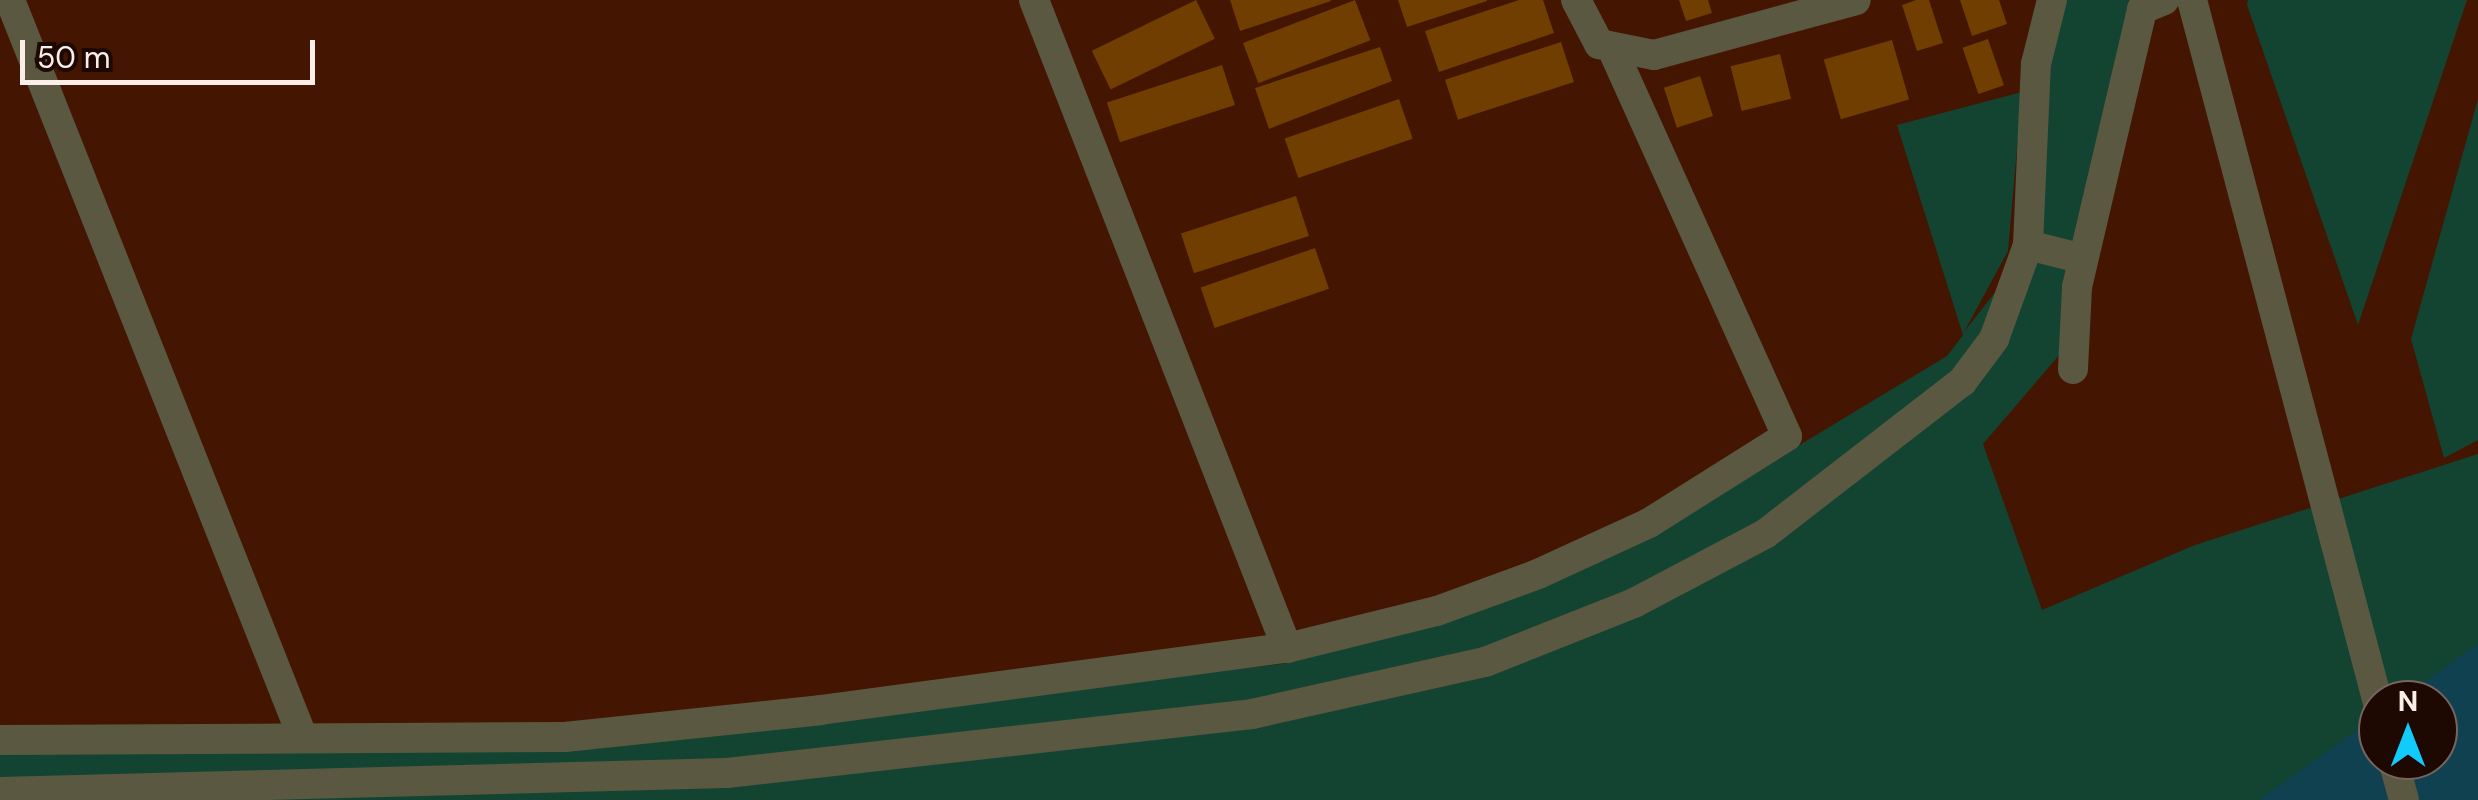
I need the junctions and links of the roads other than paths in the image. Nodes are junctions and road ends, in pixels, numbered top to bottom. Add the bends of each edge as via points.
1 (10, 0) edge
2 (1034, 0) edge
3 (1576, 0) edge
4 (1856, 0) edge
5 (2052, 0) edge
6 (2164, 0) edge
7 (2192, 0) edge
8 (1614, 52) junction
9 (2028, 246) junction
10 (2084, 258) junction
11 (2073, 369) dead end
12 (1287, 648) junction
13 (2372, 680) edge
14 (303, 738) junction
15 (0, 740) edge
16 (0, 792) edge

1 - 14 street
2 - 12 street
3 - 8 street via 1599,44
4 - 8 street via 1654,55
5 - 9 street via 2036,64
6 - 10 street via 2142,9
7 - 13 street
8 - 12 street via 1787,436 1649,524 1538,574 1437,611
9 - 10 street
9 - 16 street via 1994,338 1962,382 1870,460 1764,534 1634,603 1485,662 1252,714 727,773
10 - 11 street
12 - 14 street via 565,737
14 - 15 street

